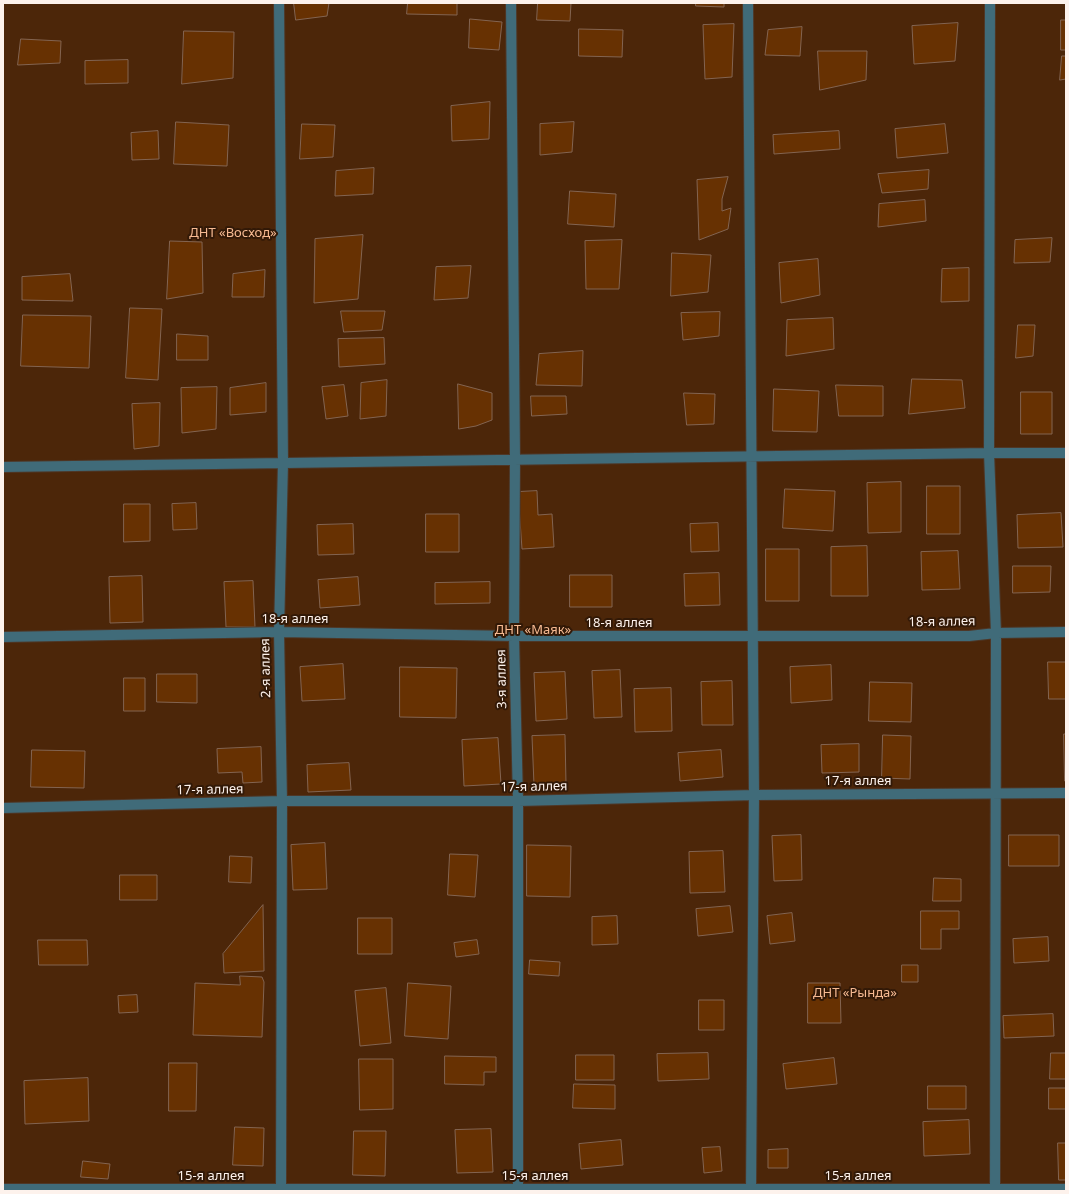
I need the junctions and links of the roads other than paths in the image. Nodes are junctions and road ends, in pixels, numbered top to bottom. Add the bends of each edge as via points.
1 (279, 3) edge
2 (511, 3) edge
3 (748, 3) edge
4 (990, 3) edge
5 (989, 453) junction
6 (1066, 454) edge
7 (750, 456) junction
8 (515, 459) junction
9 (283, 463) junction
10 (3, 467) edge
11 (279, 632) junction
12 (1066, 632) edge
13 (996, 633) junction
14 (514, 636) junction
15 (751, 636) junction
16 (3, 637) edge
17 (995, 793) junction
18 (1066, 793) edge
19 (754, 795) junction
20 (282, 801) junction
21 (518, 801) junction
22 (3, 808) edge
23 (3, 1189) edge
24 (1066, 1189) edge
25 (281, 1190) edge
26 (518, 1190) edge
27 (751, 1190) edge
28 (996, 1190) edge

1 - 9 street, 2-я аллея
2 - 8 street, 3-я аллея
3 - 7 street
4 - 5 street
5 - 6 street
5 - 7 street
5 - 13 street
7 - 8 street
7 - 15 street
8 - 9 street
8 - 14 street, 3-я аллея
9 - 10 street
9 - 11 street, 2-я аллея
11 - 14 street, 18-я аллея
11 - 16 street, 18-я аллея
11 - 20 street, 2-я аллея
12 - 13 street, 18-я аллея
13 - 15 street, 18-я аллея via 969,636
13 - 17 street
14 - 15 street, 18-я аллея
14 - 21 street, 3-я аллея
15 - 19 street
17 - 18 street, 17-я аллея
17 - 19 street, 17-я аллея
17 - 28 street
19 - 21 street, 17-я аллея
19 - 27 street
20 - 21 street, 17-я аллея
20 - 22 street, 17-я аллея
20 - 25 street, 2-я аллея
21 - 26 street, 3-я аллея
23 - 25 street, 15-я аллея
24 - 28 street, 15-я аллея
25 - 26 street, 15-я аллея
26 - 27 street, 15-я аллея
27 - 28 street, 15-я аллея

